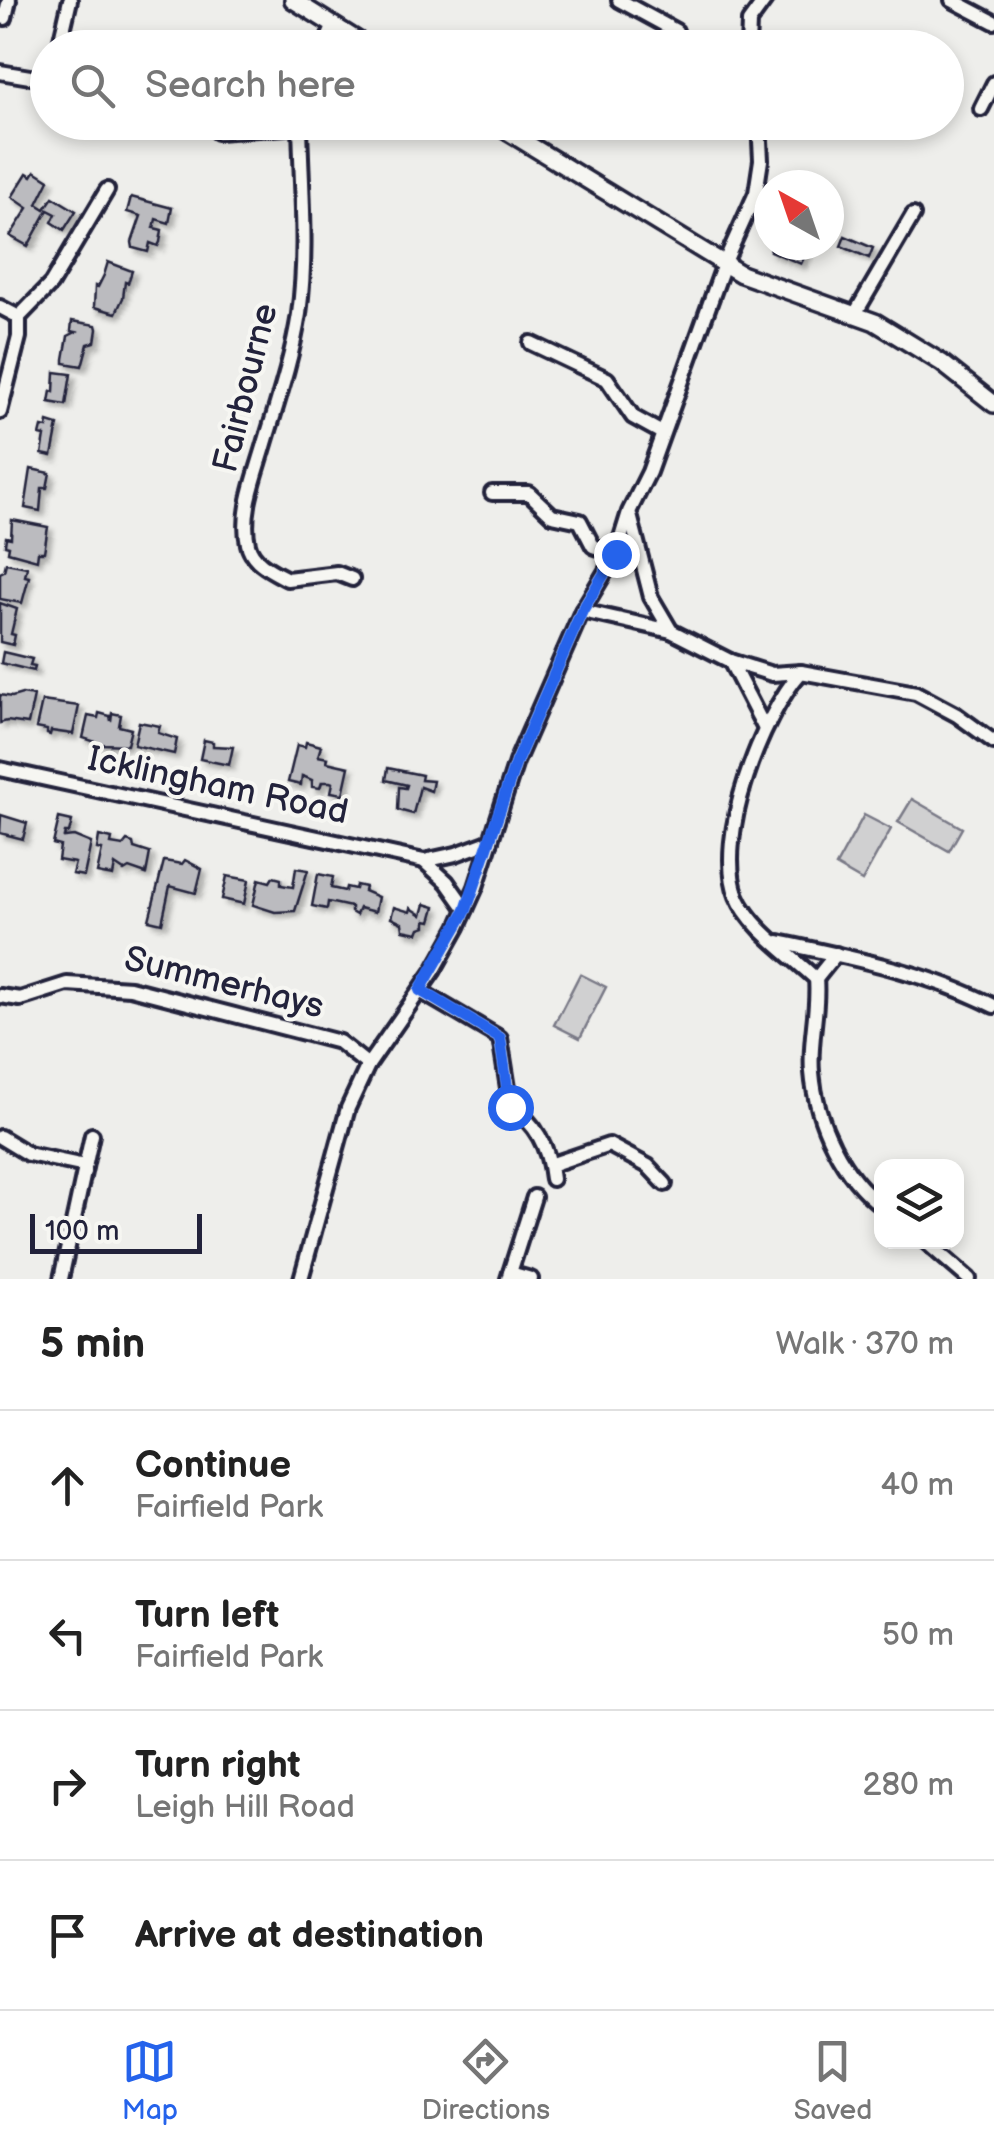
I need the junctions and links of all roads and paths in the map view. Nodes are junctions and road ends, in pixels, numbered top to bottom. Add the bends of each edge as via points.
1 (9, 0) edge
2 (70, 0) edge
3 (293, 0) edge
4 (619, 0) edge
5 (765, 0) edge
6 (952, 0) edge
7 (5, 18) dead end
8 (994, 22) edge
9 (334, 26) junction
10 (63, 30) edge
11 (332, 30) edge
12 (341, 30) edge
13 (674, 30) edge
14 (749, 30) edge
15 (0, 72) edge
16 (30, 77) edge
17 (993, 90) edge
18 (980, 109) dead end
19 (301, 140) edge
20 (521, 140) edge
21 (761, 140) edge
22 (107, 190) dead end
23 (912, 215) dead end
24 (724, 264) junction
25 (0, 307) edge
26 (856, 314) junction
27 (19, 317) junction
28 (531, 343) dead end
29 (994, 404) edge
30 (0, 412) edge
31 (662, 433) junction
32 (492, 493) dead end
33 (630, 512) junction
34 (616, 554) junction
35 (352, 579) dead end
36 (582, 611) junction
37 (671, 630) junction
38 (730, 661) junction
39 (801, 672) junction
40 (764, 727) junction
41 (994, 742) edge
42 (0, 769) edge
43 (491, 840) junction
44 (424, 861) junction
45 (466, 910) junction
46 (776, 942) junction
47 (836, 954) junction
48 (816, 979) junction
49 (420, 990) junction
50 (0, 996) edge
51 (994, 1006) edge
52 (368, 1065) junction
53 (92, 1135) dead end
54 (0, 1137) edge
55 (84, 1166) junction
56 (664, 1184) dead end
57 (534, 1197) dead end
58 (874, 1200) edge
59 (934, 1249) edge
60 (509, 1276) edge
61 (61, 1279) edge
62 (300, 1279) edge
63 (531, 1279) edge
64 (968, 1279) edge

1 - 7 street
2 - 10 street
3 - 9 street
4 - 13 street
5 - 14 street
6 - 8 street
9 - 11 street
9 - 12 street
15 - 16 street
17 - 18 street
19 - 35 street, Fairbourne via 299,315 248,504 247,541 252,555 286,579 337,573
20 - 24 street
21 - 24 street via 756,193
22 - 27 street via 51,284
23 - 26 street
24 - 26 street via 760,283
24 - 31 street
25 - 27 street
26 - 29 street via 925,352
27 - 30 street
28 - 31 street via 607,379 633,417
31 - 33 street
32 - 34 street via 529,492 552,515 580,521 594,546
33 - 34 street
33 - 37 street via 651,597
34 - 36 street
36 - 37 street
36 - 43 street via 516,762
37 - 38 street
38 - 39 street via 772,674
38 - 40 street
39 - 40 street
39 - 41 street via 916,693
40 - 46 street via 744,787 730,868 750,921
42 - 44 street, Icklingham Road
43 - 44 street, Icklingham Road
43 - 45 street
44 - 45 street
45 - 49 street
46 - 47 street
46 - 48 street
47 - 48 street
47 - 51 street
48 - 58 street via 812,1073 822,1122
49 - 52 street
49 - 56 street via 500,1038 510,1107 530,1120 551,1172 610,1145 648,1166
50 - 52 street, Summerhays via 20,998 67,984 130,988 339,1042
52 - 62 street via 348,1108
53 - 55 street
54 - 55 street via 28,1154
55 - 61 street
57 - 60 street
59 - 64 street
60 - 63 street

